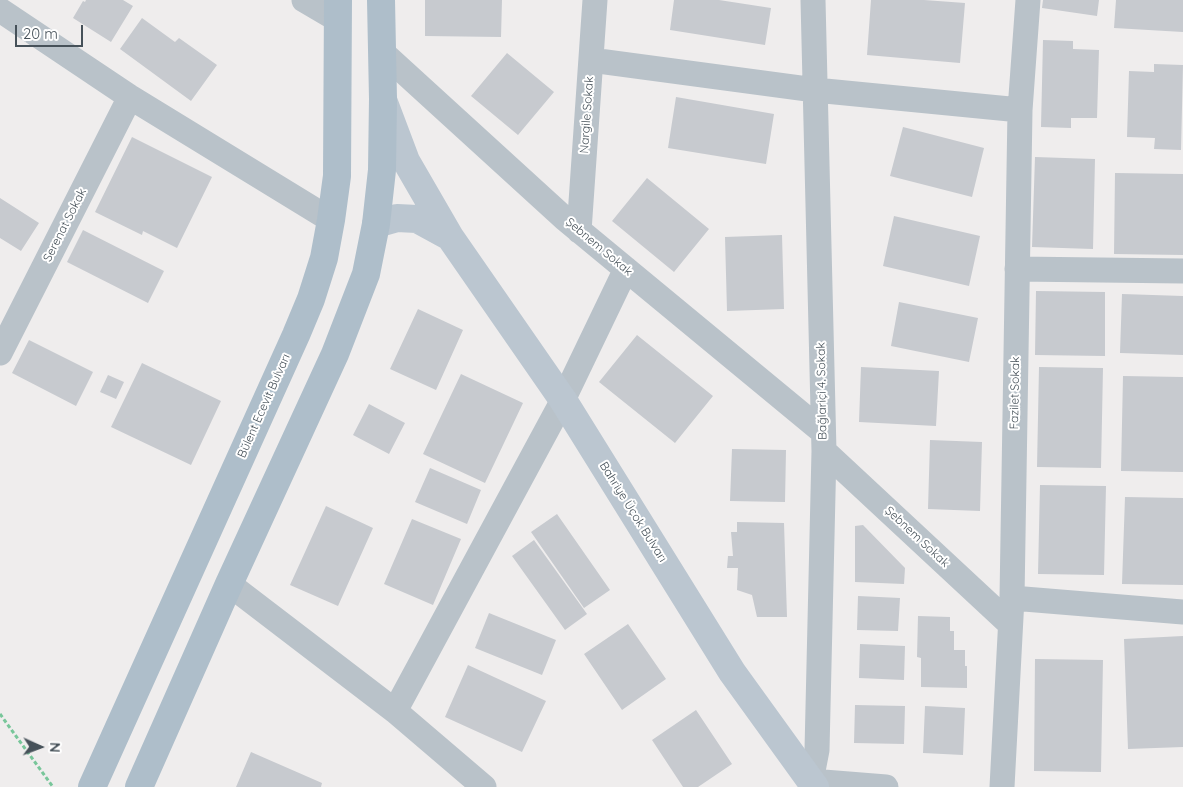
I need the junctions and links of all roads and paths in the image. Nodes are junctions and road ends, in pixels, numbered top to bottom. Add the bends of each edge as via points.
1 (304, 0) edge
2 (381, 0) edge
3 (595, 0) edge
4 (813, 0) edge
5 (1028, 0) edge
6 (0, 10) edge
7 (338, 10) edge
8 (382, 52) junction
9 (591, 60) junction
10 (815, 90) junction
11 (130, 97) junction
12 (383, 99) junction
13 (1020, 110) junction
14 (332, 220) junction
15 (376, 224) junction
16 (579, 231) junction
17 (450, 237) junction
18 (626, 269) junction
19 (1017, 269) junction
20 (1183, 271) edge
21 (0, 353) edge
22 (563, 400) junction
23 (824, 442) junction
24 (229, 584) junction
25 (1012, 598) junction
26 (1183, 612) edge
27 (1010, 624) junction
28 (394, 711) junction
29 (0, 714) edge
30 (813, 784) edge
31 (53, 787) edge
32 (92, 787) edge
33 (139, 787) edge
34 (484, 787) edge
35 (886, 787) edge
36 (1002, 787) edge

1 - 7 street
2 - 8 main road
3 - 9 street, Nargile Sokak
4 - 10 street, Bağlariçi 4. Sokak
5 - 13 street, Fazilet Sokak
6 - 11 street
7 - 14 main road, Bülent Ecevit Bulvarı via 337,176
8 - 12 main road
8 - 16 street, Şebnem Sokak
9 - 10 street
9 - 16 street, Nargile Sokak
10 - 13 street
10 - 23 street, Bağlariçi 4. Sokak
11 - 14 street
11 - 21 street, Serenat Sokak
12 - 15 main road via 382,170
12 - 17 street, Bahriye Üçok Bulvarı via 406,162
13 - 19 street, Fazilet Sokak
14 - 32 main road, Bülent Ecevit Bulvarı via 324,258 300,326
15 - 17 street, Bahriye Üçok Bulvarı via 397,218 417,219
15 - 24 main road via 366,274 335,354
16 - 18 street, Şebnem Sokak
17 - 22 street, Bahriye Üçok Bulvarı
18 - 22 street
18 - 23 street, Şebnem Sokak
19 - 20 street
19 - 25 street, Fazilet Sokak
22 - 28 street
22 - 30 street, Bahriye Üçok Bulvarı via 732,672
23 - 27 street, Şebnem Sokak
23 - 30 street, Bağlariçi 4. Sokak via 817,750
24 - 28 street
24 - 33 main road
25 - 26 street
25 - 27 street, Fazilet Sokak
27 - 36 street, Fazilet Sokak
28 - 34 street
29 - 31 path
30 - 35 street

